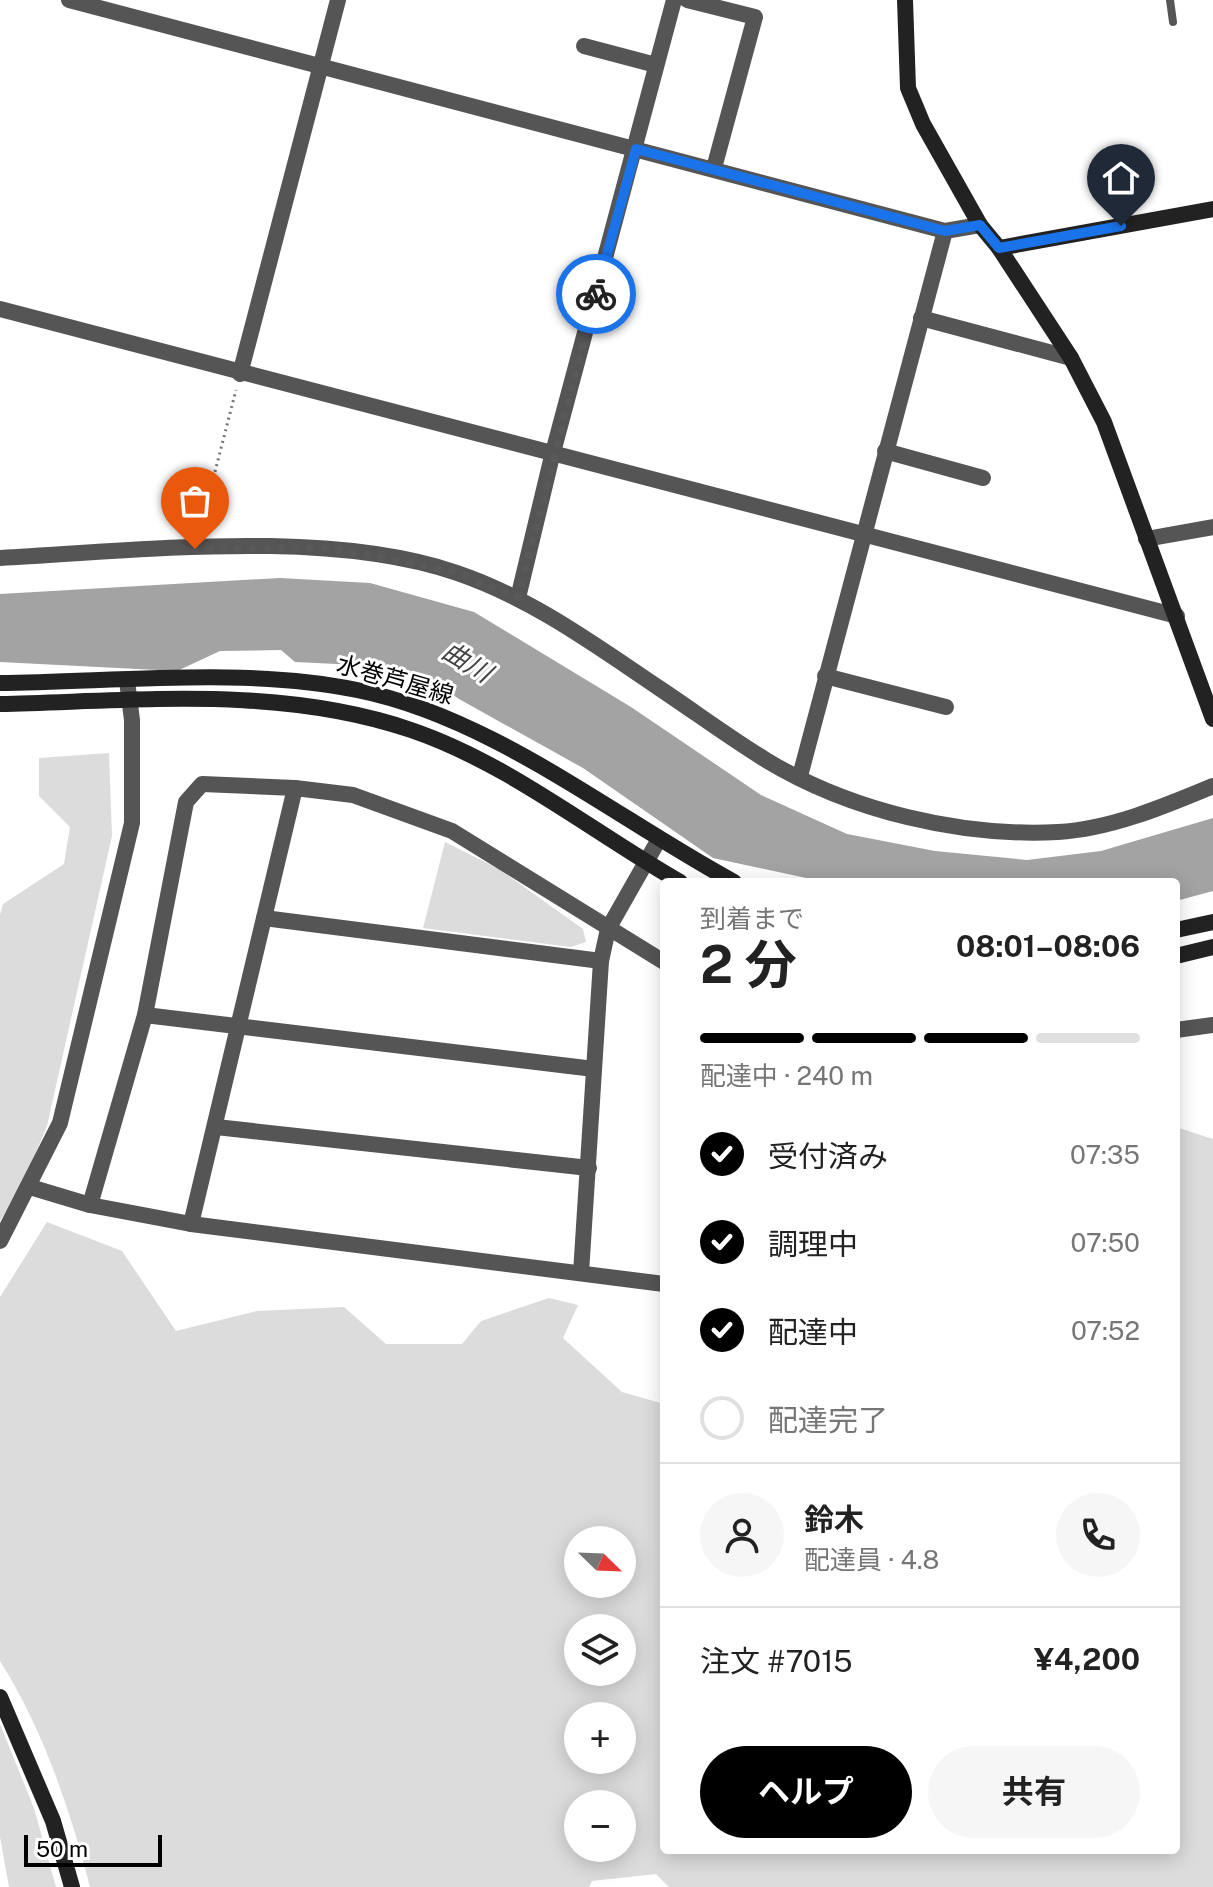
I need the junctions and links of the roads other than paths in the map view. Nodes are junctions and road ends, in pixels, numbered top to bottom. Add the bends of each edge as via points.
1 (69, 0) edge
2 (338, 0) edge
3 (674, 0) edge
4 (687, 0) edge
5 (905, 0) edge
6 (1170, 0) edge
7 (1173, 22) dead end
8 (584, 46) dead end
9 (656, 65) junction
10 (321, 66) junction
11 (636, 149) junction
12 (714, 168) junction
13 (1213, 209) edge
14 (980, 225) junction
15 (945, 231) junction
16 (999, 248) junction
17 (0, 309) edge
18 (921, 318) junction
19 (1071, 358) junction
20 (240, 374) junction
21 (885, 451) junction
22 (552, 456) junction
23 (983, 478) dead end
24 (1213, 527) edge
25 (863, 537) junction
26 (1146, 539) junction
27 (0, 558) edge
28 (518, 598) junction
29 (1177, 616) junction
30 (825, 676) junction
31 (127, 681) junction
32 (0, 683) edge
33 (130, 701) junction
34 (0, 704) edge
35 (946, 707) dead end
36 (1213, 719) edge
37 (800, 776) junction
38 (1213, 786) edge
39 (295, 788) junction
40 (658, 841) junction
41 (646, 862) junction
42 (673, 878) edge
43 (727, 878) edge
44 (264, 918) junction
45 (1213, 922) edge
46 (608, 929) junction
47 (1180, 929) edge
48 (1213, 947) edge
49 (1180, 955) edge
50 (660, 960) edge
51 (601, 961) junction
52 (145, 1015) junction
53 (240, 1024) junction
54 (1213, 1025) edge
55 (1180, 1029) edge
56 (594, 1069) junction
57 (216, 1127) junction
58 (589, 1168) junction
59 (30, 1187) junction
60 (90, 1205) junction
61 (191, 1224) junction
62 (0, 1241) edge
63 (581, 1273) junction
64 (660, 1283) edge
65 (0, 1697) edge
66 (72, 1887) edge

1 - 10 street
2 - 10 street
3 - 9 street
4 - 12 street via 755,17
5 - 14 main road via 908,88
6 - 7 lane
8 - 9 street
9 - 11 street
10 - 11 street
10 - 20 street
11 - 12 street
11 - 22 street
12 - 15 street
13 - 16 main road
14 - 15 street
14 - 16 main road
15 - 18 street
16 - 19 main road
17 - 20 street
18 - 19 street
18 - 21 street
19 - 26 main road via 1104,422
20 - 22 street
21 - 23 street
21 - 25 street
22 - 25 street
22 - 28 street
24 - 26 street
25 - 29 street
25 - 30 street
26 - 29 main road
27 - 28 street via 329,548 455,572
28 - 37 street
29 - 36 main road
30 - 35 street
30 - 37 street
31 - 32 main road, 水巻芦屋線
31 - 33 street
31 - 40 main road, 水巻芦屋線 via 296,679 360,690 474,729
33 - 34 main road, 水巻芦屋線
33 - 41 main road, 水巻芦屋線 via 239,699 290,704 411,730 510,776
33 - 59 street via 132,823 60,1123
37 - 38 street via 894,813 1004,831 1060,832 1106,823
39 - 44 street
39 - 46 street via 353,795 452,831
39 - 52 street via 202,784 186,802
40 - 41 street
40 - 43 main road, 水巻芦屋線
41 - 42 main road, 水巻芦屋線
41 - 46 street
44 - 51 street
44 - 53 street
45 - 47 main road
46 - 50 street
46 - 51 street
48 - 49 main road
51 - 56 street
52 - 53 street
52 - 60 street
53 - 56 street
53 - 57 street
54 - 55 street
56 - 58 street
57 - 58 street
57 - 61 street
58 - 63 street
59 - 60 street
59 - 62 street
60 - 61 street
61 - 63 street
63 - 64 street
65 - 66 main road via 53,1821

